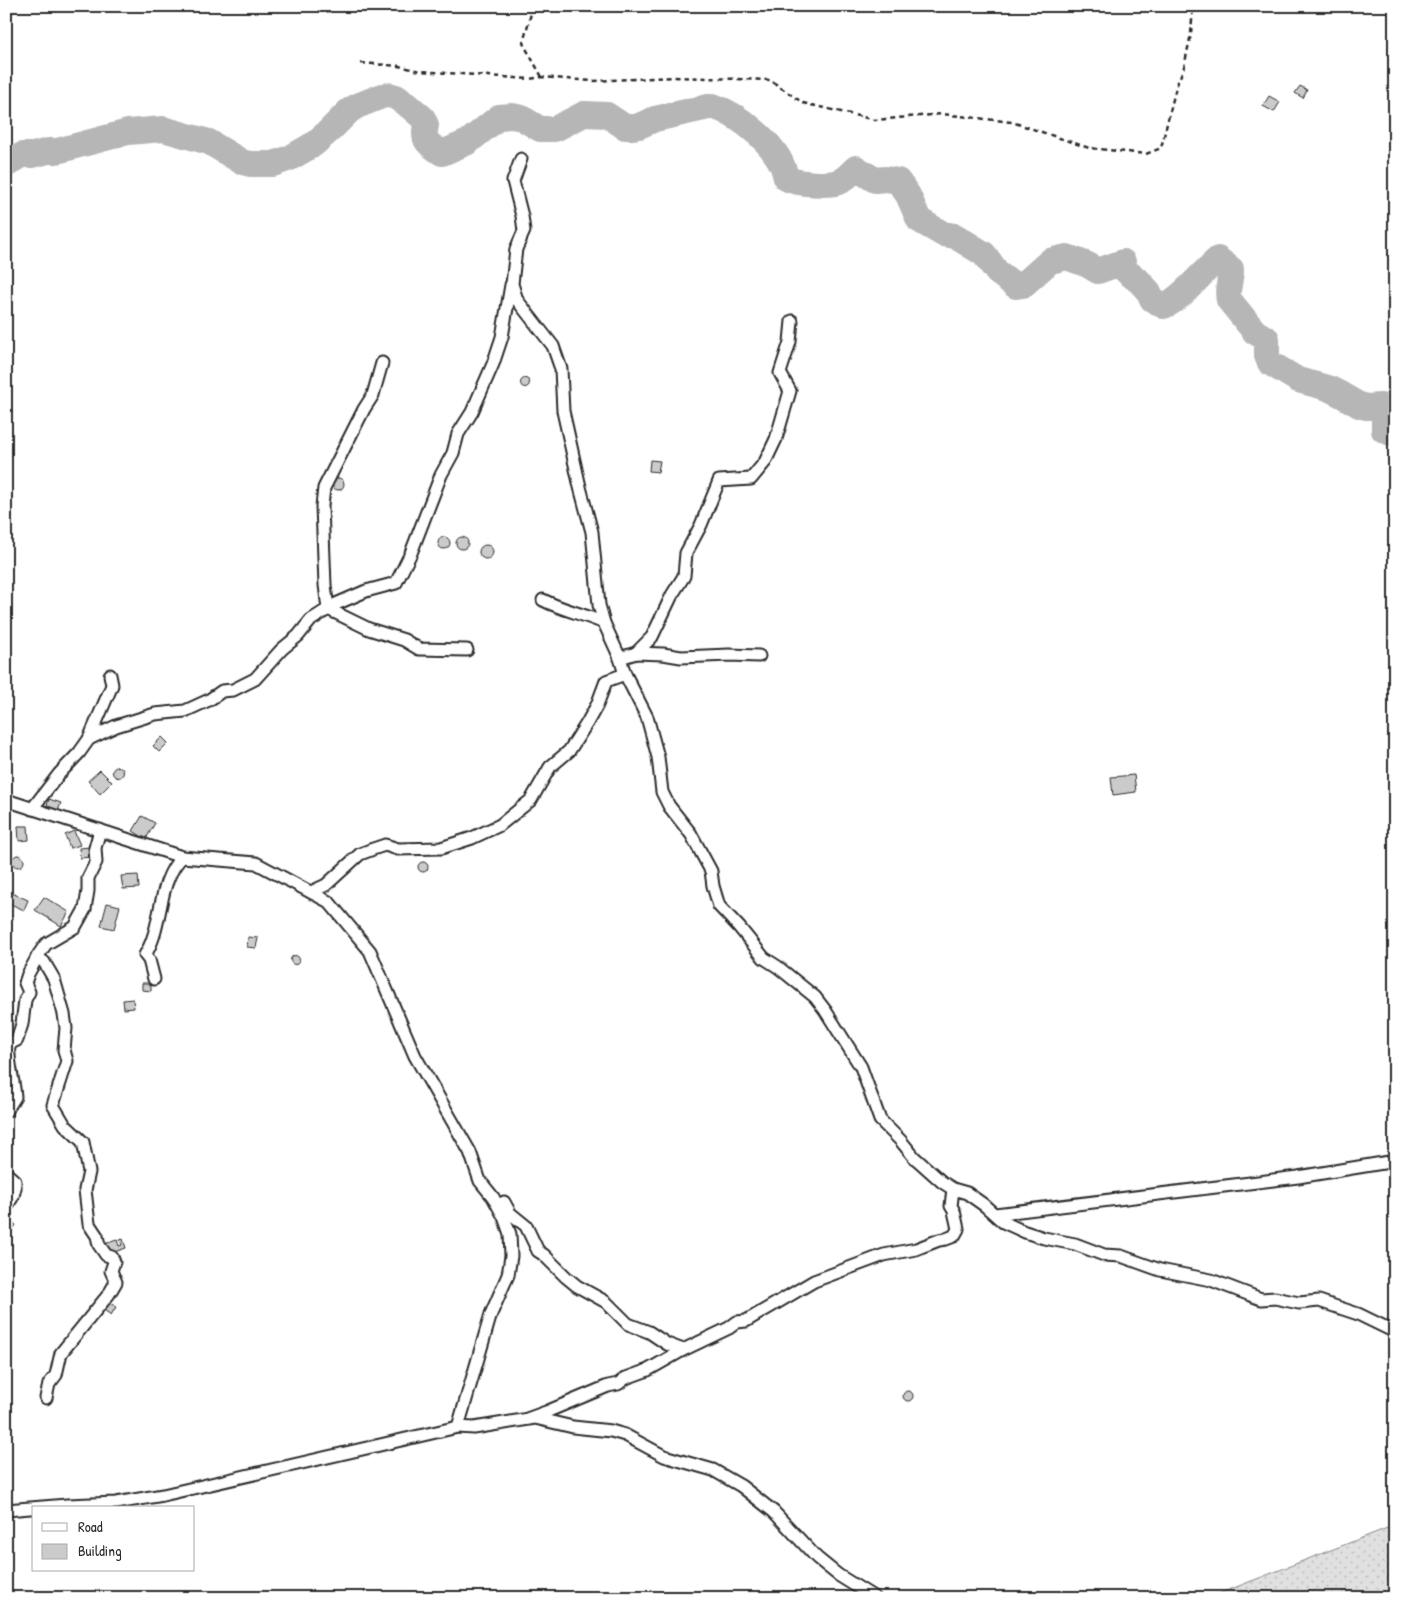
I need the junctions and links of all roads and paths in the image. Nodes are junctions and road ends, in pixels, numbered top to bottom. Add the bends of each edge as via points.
1 (533, 6) edge
2 (1193, 6) edge
3 (361, 63) dead end
4 (542, 77) junction
5 (521, 159) dead end
6 (512, 284) junction
7 (792, 321) dead end
8 (382, 363) dead end
9 (542, 600) dead end
10 (328, 609) junction
11 (604, 623) junction
12 (467, 650) dead end
13 (636, 653) junction
14 (759, 656) dead end
15 (620, 658) junction
16 (625, 674) junction
17 (110, 675) dead end
18 (89, 739) junction
19 (6, 800) edge
20 (32, 809) junction
21 (100, 830) junction
22 (182, 856) junction
23 (311, 892) junction
24 (37, 957) junction
25 (154, 979) dead end
26 (8, 1043) edge
27 (6, 1111) edge
28 (1395, 1160) edge
29 (6, 1173) edge
30 (953, 1188) junction
31 (493, 1197) junction
32 (6, 1208) edge
33 (994, 1214) junction
34 (1395, 1332) edge
35 (683, 1350) junction
36 (46, 1398) dead end
37 (527, 1419) junction
38 (458, 1427) junction
39 (55, 1506) edge
40 (32, 1508) edge
41 (6, 1510) edge
42 (875, 1598) edge

1 - 4 path via 524,43
2 - 4 path via 1184,67 1160,148 1146,154 1089,148 1012,122 942,114 875,120 803,102 770,80 674,77 592,81
3 - 4 path via 455,74
5 - 6 street via 513,181 524,231 516,249
6 - 10 street via 502,337 492,364 472,412 458,434 453,453 400,576 396,583 366,591
6 - 11 street via 517,300 553,346 561,369 563,411 592,532 599,605
7 - 13 street via 790,342 780,373 790,391 776,439 765,462 751,479 719,481 686,553 684,576 652,638
8 - 10 street via 374,396 364,409 324,488 322,506
9 - 11 street
10 - 12 street via 419,649
10 - 18 street via 311,620 255,679 233,690 222,691 186,711 156,714 116,726
11 - 15 street
13 - 14 street via 681,657
13 - 15 street
15 - 16 street
16 - 23 street via 606,681 591,717 569,751 550,767 531,800 500,825 440,848 385,845 373,849 360,854 326,885
16 - 30 street via 647,717 658,757 662,792 691,834 711,871 719,906 764,958 815,996 861,1067 880,1120 920,1164
17 - 18 street via 112,684
18 - 20 street
19 - 20 street
20 - 21 street
21 - 22 street
21 - 24 street via 95,848 96,862 88,878 85,909 75,927 46,944
22 - 23 street via 256,863
22 - 25 street via 171,870 156,930 145,955
23 - 31 street via 329,902 370,951 415,1056 470,1152 480,1181
24 - 26 street via 28,974 26,984 29,992 17,1040
24 - 36 street via 54,979 66,1028 64,1050 67,1061 53,1105 65,1124 83,1142 88,1172 85,1190 89,1224 99,1245 106,1255 112,1257 111,1271 116,1282 62,1353
26 - 27 street via 15,1097
28 - 33 street via 1298,1177
29 - 32 street via 15,1181 16,1188
30 - 33 street via 967,1193
30 - 35 street via 951,1206 958,1229 954,1236 916,1249 884,1255 814,1281 746,1321 737,1322
31 - 35 street via 505,1203 526,1226 538,1251 577,1286 606,1302 628,1324
31 - 38 street via 510,1234 511,1256 508,1275 491,1314
33 - 34 street via 1009,1225 1044,1238 1076,1244 1104,1255 1121,1256 1160,1270 1211,1280 1261,1299 1299,1303 1319,1301 1358,1314
35 - 37 street via 618,1384
37 - 38 street via 474,1428
37 - 42 street via 611,1431 664,1456 713,1470 741,1486 774,1512 817,1558 838,1575
38 - 39 street via 163,1495 116,1503
40 - 41 street

